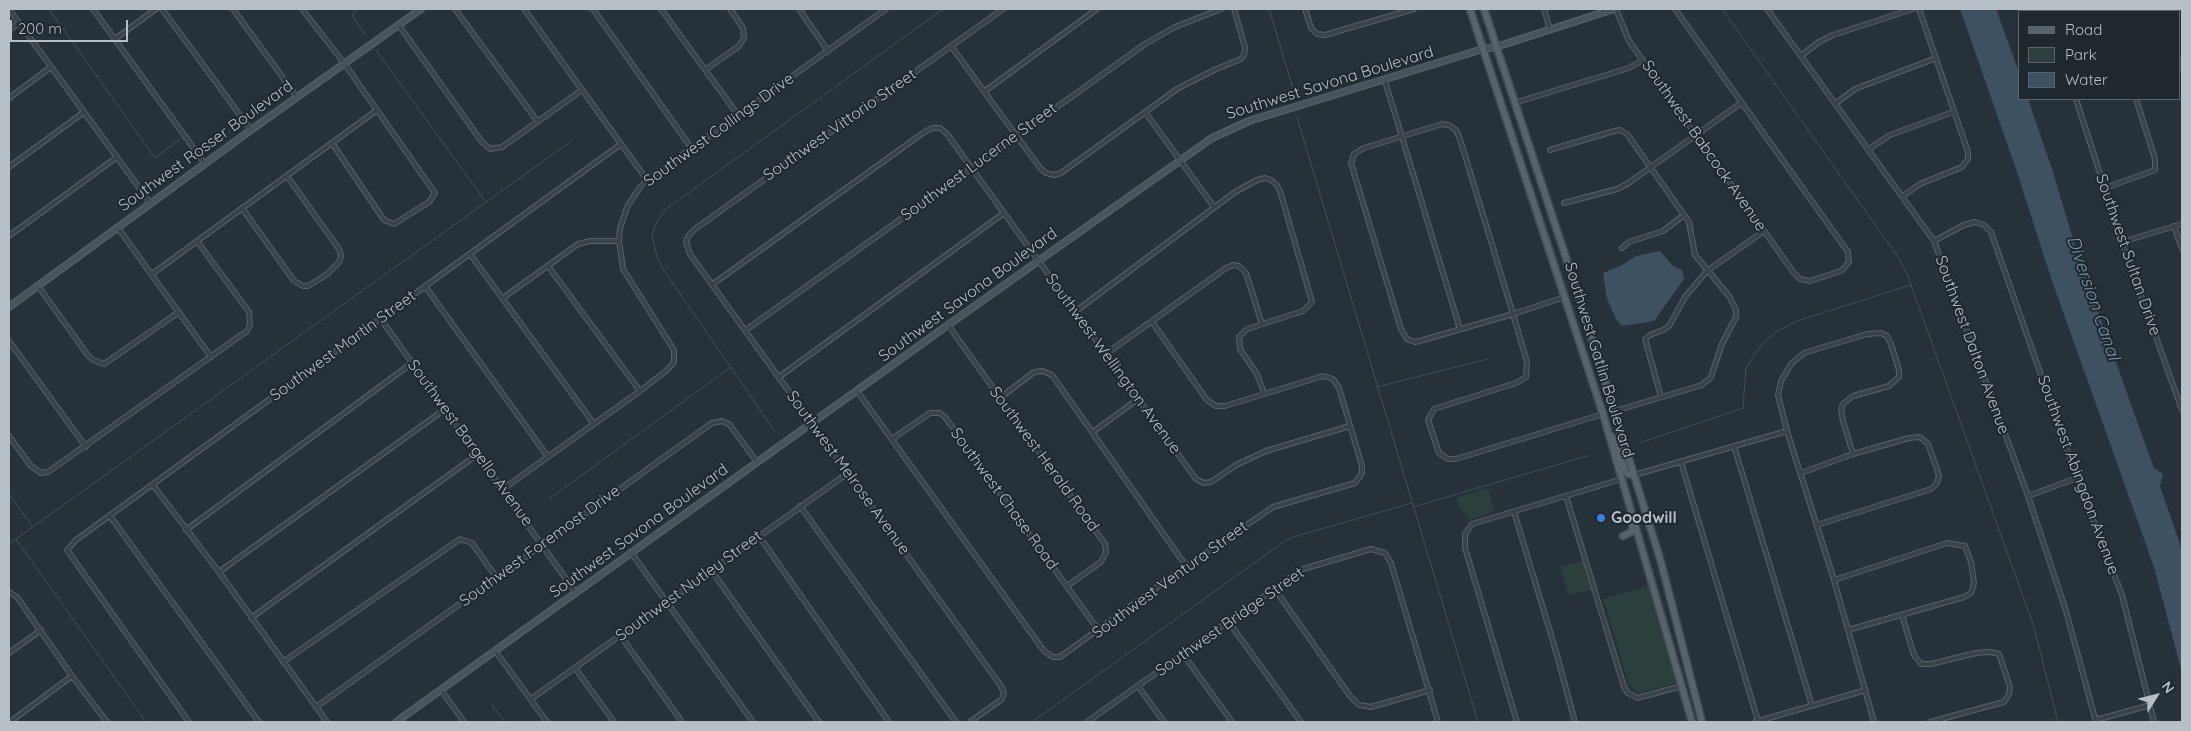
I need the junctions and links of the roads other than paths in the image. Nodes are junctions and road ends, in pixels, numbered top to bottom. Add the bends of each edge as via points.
1 (9, 9) edge
2 (93, 9) edge
3 (156, 9) edge
4 (162, 9) edge
5 (233, 9) edge
6 (302, 9) edge
7 (421, 9) edge
8 (455, 9) edge
9 (524, 9) edge
10 (593, 9) edge
11 (661, 9) edge
12 (730, 9) edge
13 (799, 9) edge
14 (886, 9) edge
15 (1003, 9) edge
16 (1097, 9) edge
17 (1221, 9) edge
18 (1234, 9) edge
19 (1305, 9) edge
20 (1414, 9) edge
21 (1470, 9) edge
22 (1484, 9) edge
23 (1544, 9) edge
24 (1615, 9) edge
25 (1676, 9) edge
26 (1767, 9) edge
27 (1913, 9) edge
28 (1919, 9) edge
29 (19, 23) junction
30 (398, 24) junction
31 (9, 30) edge
32 (1550, 30) junction
33 (115, 39) junction
34 (951, 46) junction
35 (1496, 48) junction
36 (1483, 49) junction
37 (828, 51) junction
38 (1802, 55) junction
39 (1936, 58) junction
40 (1643, 60) junction
41 (344, 63) junction
42 (51, 67) junction
43 (706, 70) junction
44 (1384, 80) junction
45 (582, 90) junction
46 (985, 91) junction
47 (297, 97) junction
48 (9, 98) edge
49 (2076, 100) edge
50 (2136, 100) edge
51 (1514, 103) junction
52 (1836, 103) junction
53 (1741, 104) junction
54 (377, 110) junction
55 (84, 112) junction
56 (1145, 112) junction
57 (1953, 112) junction
58 (738, 115) junction
59 (538, 122) junction
60 (250, 130) junction
61 (1696, 134) junction
62 (1017, 136) junction
63 (1401, 136) junction
64 (332, 143) junction
65 (621, 144) junction
66 (692, 149) junction
67 (1869, 149) junction
68 (1550, 150) dead end
69 (117, 157) junction
70 (1180, 159) junction
71 (206, 164) junction
72 (9, 167) edge
73 (971, 168) junction
74 (1650, 168) junction
75 (287, 176) junction
76 (647, 180) junction
77 (2105, 188) junction
78 (1903, 196) junction
79 (1564, 203) dead end
80 (151, 204) junction
81 (1214, 207) junction
82 (242, 208) junction
83 (1004, 213) junction
84 (1684, 215) junction
85 (2182, 224) edge
86 (2174, 226) junction
87 (118, 228) junction
88 (1764, 231) junction
89 (9, 236) edge
90 (618, 241) junction
91 (1934, 241) junction
92 (196, 242) junction
93 (2122, 242) junction
94 (687, 248) joint
95 (1622, 248) dead end
96 (2182, 249) edge
97 (470, 254) junction
98 (1038, 261) junction
99 (548, 266) junction
100 (1707, 271) junction
101 (152, 274) junction
102 (713, 284) junction
103 (38, 286) junction
104 (425, 286) junction
105 (1566, 297) junction
106 (503, 298) junction
107 (9, 308) edge
108 (1076, 311) junction
109 (179, 312) junction
110 (1513, 314) junction
111 (380, 318) junction
112 (1152, 322) junction
113 (1262, 324) junction
114 (948, 325) junction
115 (1460, 329) junction
116 (746, 330) junction
117 (9, 341) edge
118 (1106, 354) junction
119 (211, 357) junction
120 (412, 364) junction
121 (779, 377) junction
122 (640, 391) junction
123 (857, 391) junction
124 (1264, 393) junction
125 (1661, 397) junction
126 (1000, 398) junction
127 (1138, 399) junction
128 (445, 409) junction
129 (2182, 410) edge
130 (1615, 411) junction
131 (1603, 414) junction
132 (594, 424) junction
133 (812, 424) junction
134 (1350, 426) junction
135 (1608, 431) junction
136 (1787, 431) junction
137 (1093, 432) junction
138 (9, 436) edge
139 (892, 439) junction
140 (86, 446) junction
141 (1734, 446) junction
142 (478, 454) junction
143 (1853, 454) junction
144 (548, 457) junction
145 (758, 462) junction
146 (1681, 462) junction
147 (848, 473) junction
148 (1801, 473) junction
149 (1634, 475) junction
150 (2077, 478) junction
151 (1622, 479) junction
152 (153, 485) junction
153 (504, 489) junction
154 (1626, 491) junction
155 (1566, 496) junction
156 (2028, 496) junction
157 (800, 506) junction
158 (1514, 512) junction
159 (110, 516) junction
160 (1648, 518) junction
161 (1816, 525) junction
162 (186, 530) junction
163 (759, 536) junction
164 (1639, 537) junction
165 (542, 545) junction
166 (632, 554) junction
167 (1186, 566) junction
168 (711, 570) junction
169 (219, 572) junction
170 (496, 577) junction
171 (1834, 580) junction
172 (1067, 586) junction
173 (1274, 588) junction
174 (9, 592) edge
175 (576, 592) junction
176 (666, 602) junction
177 (1902, 615) junction
178 (251, 618) junction
179 (1228, 621) junction
180 (41, 630) junction
181 (1848, 630) junction
182 (1099, 631) junction
183 (620, 635) junction
184 (496, 652) junction
185 (9, 653) edge
186 (1183, 654) junction
187 (283, 662) junction
188 (575, 668) junction
189 (72, 676) junction
190 (1138, 686) junction
191 (1682, 686) junction
192 (441, 690) junction
193 (1430, 690) junction
194 (1866, 690) junction
195 (531, 699) junction
196 (2150, 705) junction
197 (1812, 706) junction
198 (316, 707) junction
199 (1094, 720) edge
200 (2096, 721) edge
201 (10, 722) edge
202 (105, 722) edge
203 (189, 722) edge
204 (259, 722) edge
205 (327, 722) edge
206 (396, 722) edge
207 (464, 722) edge
208 (547, 722) edge
209 (614, 722) edge
210 (682, 722) edge
211 (753, 722) edge
212 (819, 722) edge
213 (889, 722) edge
214 (956, 722) edge
215 (970, 722) edge
216 (1087, 722) edge
217 (1164, 722) edge
218 (1232, 722) edge
219 (1301, 722) edge
220 (1438, 722) edge
221 (1517, 722) edge
222 (1575, 722) edge
223 (1692, 722) edge
224 (1702, 722) edge
225 (1757, 722) edge
226 (1874, 722) edge
227 (1930, 722) edge
228 (2154, 722) edge

1 - 29 street
2 - 33 street
3 - 33 street
4 - 60 street
5 - 47 street
6 - 41 street
7 - 30 street, Southwest Rosser Boulevard
8 - 59 street
9 - 45 street
10 - 66 street
11 - 43 street
12 - 43 street via 743,28 744,38 735,50
13 - 37 street
14 - 37 street, Southwest Collings Drive
15 - 34 street, Southwest Vittorio Street
16 - 46 street
17 - 62 street, Southwest Lucerne Street via 1175,26 1144,44
18 - 56 street via 1245,47 1241,59 1191,81
19 - 20 street via 1311,28 1317,34 1325,35
21 - 36 main road, Southwest Gatlin Boulevard
22 - 35 main road, Southwest Gatlin Boulevard
23 - 32 street
24 - 32 street, Southwest Savona Boulevard
24 - 40 street, Southwest Babcock Avenue via 1624,31
25 - 53 street
26 - 38 street, Southwest Dalton Avenue
27 - 38 street via 1833,35
28 - 39 street
29 - 31 street
29 - 42 street
30 - 41 street, Southwest Rosser Boulevard
30 - 59 street via 490,149 502,147
32 - 35 street, Southwest Savona Boulevard
33 - 71 street
34 - 46 street
34 - 94 street, Southwest Vittorio Street via 695,229 689,235
35 - 36 street, Southwest Savona Boulevard
35 - 51 main road, Southwest Gatlin Boulevard
36 - 44 street, Southwest Savona Boulevard
36 - 105 main road, Southwest Gatlin Boulevard
37 - 58 street, Southwest Collings Drive
38 - 52 street, Southwest Dalton Avenue
39 - 52 street via 1855,89
39 - 57 street
40 - 51 street via 1629,68
40 - 61 street, Southwest Babcock Avenue
41 - 47 street, Southwest Rosser Boulevard
41 - 54 street
42 - 48 street
42 - 55 street
43 - 58 street
44 - 63 street
44 - 70 street, Southwest Savona Boulevard via 1234,126
45 - 59 street
45 - 65 street
46 - 62 street
47 - 60 street, Southwest Rosser Boulevard
49 - 77 street, Southwest Sultan Drive
50 - 77 street via 2153,151 2155,170
51 - 130 main road, Southwest Gatlin Boulevard
52 - 67 street, Southwest Dalton Avenue
53 - 61 street
53 - 88 street, Southwest Babcock Avenue via 1848,252 1849,262 1841,271 1810,280 1800,279
54 - 64 street
54 - 64 street via 435,193 429,202 394,224 384,220
55 - 69 street
55 - 72 street
56 - 62 street via 1061,173 1049,174 1040,168
56 - 70 street
57 - 67 street via 1890,135
57 - 78 street via 1968,159 1962,167 1920,184
58 - 66 street, Southwest Collings Drive
60 - 71 street, Southwest Rosser Boulevard
61 - 74 street
61 - 88 street, Southwest Babcock Avenue
62 - 73 street, Southwest Lucerne Street
63 - 110 street via 1442,124 1456,130
63 - 115 street
63 - 115 street via 1360,149 1351,160 1401,329 1409,340 1418,341
64 - 75 street
65 - 76 street
65 - 97 street, Southwest Martin Street
66 - 76 street, Southwest Collings Drive
67 - 78 street, Southwest Dalton Avenue
68 - 74 street via 1620,130 1629,136
69 - 80 street
69 - 89 street
70 - 81 street
70 - 98 street, Southwest Savona Boulevard
71 - 80 street, Southwest Rosser Boulevard
73 - 83 street, Southwest Wellington Avenue
73 - 102 street, Southwest Wellington Avenue via 943,129 934,128
73 - 116 street, Southwest Lucerne Street
74 - 79 street via 1617,189
74 - 84 street
75 - 82 street
75 - 82 street via 339,249 339,262 326,275 308,286 294,281
76 - 90 street, Southwest Collings Drive via 625,212
77 - 93 street, Southwest Sultan Drive
78 - 91 street, Southwest Dalton Avenue
80 - 87 street, Southwest Rosser Boulevard
81 - 108 street
81 - 113 street via 1261,179 1271,180 1278,186 1312,296 1310,305 1303,311
82 - 92 street
83 - 98 street, Southwest Wellington Avenue
83 - 121 street
84 - 95 street via 1663,231 1629,242
84 - 100 street via 1690,227 1695,255
85 - 86 street
86 - 93 street
86 - 96 street
87 - 101 street
87 - 103 street, Southwest Rosser Boulevard
88 - 100 street
90 - 99 street via 582,242
90 - 122 street, Southwest Collings Drive via 623,269 674,350 674,362
91 - 150 street, Southwest Abingdon Avenue via 1964,224 1975,222 1992,232
91 - 156 street, Southwest Dalton Avenue
92 - 101 street
92 - 119 street via 249,312 247,331
93 - 129 street, Southwest Sultan Drive
94 - 102 street, Southwest Melrose Avenue
97 - 104 street, Southwest Martin Street
97 - 106 street
98 - 108 street, Southwest Wellington Avenue
98 - 114 street, Southwest Savona Boulevard
99 - 106 street
99 - 122 street
100 - 125 street via 1685,297 1669,326 1645,339
100 - 125 street via 1729,296 1736,317 1722,344 1711,377 1702,384
101 - 109 street
102 - 116 street, Southwest Melrose Avenue
103 - 107 street, Southwest Rosser Boulevard
103 - 109 street via 87,354 98,363 111,360
104 - 111 street, Southwest Martin Street
104 - 144 street
105 - 110 street
105 - 131 main road, Southwest Gatlin Boulevard
106 - 132 street
108 - 118 street, Southwest Wellington Avenue
109 - 119 street
110 - 115 street
110 - 131 street via 1527,362 1526,377 1516,384 1434,409 1428,418 1439,453 1448,459 1456,459
111 - 120 street, Southwest Bargello Avenue
111 - 152 street, Southwest Martin Street
112 - 113 street via 1226,268 1236,265 1246,273
112 - 118 street
112 - 124 street via 1213,405 1220,407
113 - 124 street via 1244,332 1238,341
114 - 123 street, Southwest Savona Boulevard
114 - 126 street, Southwest Herald Road
116 - 121 street, Southwest Melrose Avenue
117 - 140 street
118 - 127 street, Southwest Wellington Avenue
119 - 140 street
120 - 128 street, Southwest Bargello Avenue
120 - 162 street
121 - 133 street, Southwest Melrose Avenue
122 - 132 street, Southwest Collings Drive
123 - 133 street, Southwest Savona Boulevard
123 - 139 street
124 - 134 street via 1323,376 1330,377 1337,384
125 - 130 street
126 - 137 street via 1034,372 1046,371
126 - 172 street, Southwest Herald Road via 1105,544 1106,552 1101,562
127 - 134 street, Southwest Wellington Avenue via 1193,476 1201,482 1211,482 1236,465 1266,451
127 - 137 street
128 - 142 street, Southwest Bargello Avenue
128 - 169 street
130 - 149 main road, Southwest Gatlin Boulevard
131 - 135 main road, Southwest Gatlin Boulevard
132 - 144 street, Southwest Collings Drive
133 - 145 street, Southwest Savona Boulevard
133 - 147 street, Southwest Melrose Avenue
134 - 167 street, Southwest Ventura Street via 1362,466 1358,481 1273,507
135 - 149 main road via 1616,443 1625,471
135 - 151 main road, Southwest Gatlin Boulevard
136 - 141 street
136 - 143 street via 1778,395 1781,381 1791,364 1804,353 1837,342 1876,332 1884,334 1891,344 1900,370 1899,377 1889,386 1853,396 1843,404 1842,421
136 - 148 street
137 - 167 street
138 - 140 street via 31,466 42,473 54,469
139 - 172 street, Southwest Chase Road via 930,413 942,415
139 - 182 street, Southwest Ventura Street via 1044,651 1053,657 1064,656
141 - 146 street
141 - 197 street
142 - 153 street, Southwest Bargello Avenue
142 - 178 street
143 - 148 street
143 - 161 street via 1920,436 1928,444 1939,475 1937,483 1931,488
144 - 153 street, Southwest Collings Drive
145 - 165 street, Southwest Foremost Drive via 732,427 726,422 715,422
145 - 166 street, Southwest Savona Boulevard
146 - 149 street
146 - 225 street
147 - 157 street, Southwest Nutley Street
147 - 215 street, Southwest Melrose Avenue via 1004,693 1002,699
148 - 161 street
149 - 160 main road, Southwest Gatlin Boulevard
150 - 156 street
150 - 196 street, Southwest Abingdon Avenue via 2122,595
151 - 154 main road, Southwest Gatlin Boulevard
151 - 155 street
151 - 160 main road via 1634,484 1642,512
152 - 159 street, Southwest Martin Street
152 - 162 street
153 - 165 street, Southwest Bargello Avenue
154 - 164 main road, Southwest Gatlin Boulevard
154 - 164 main road via 1634,530 1623,536
155 - 158 street
155 - 191 street via 1624,686 1637,698
156 - 200 street, Southwest Dalton Avenue via 2066,612
157 - 163 street, Southwest Nutley Street
157 - 214 street
158 - 221 street via 1472,524 1465,534 1465,548
158 - 222 street
159 - 203 street, Southwest Martin Street via 67,550
159 - 204 street
160 - 224 main road, Southwest Gatlin Boulevard
161 - 171 street
162 - 169 street
163 - 168 street, Southwest Nutley Street
163 - 213 street
164 - 191 main road, Southwest Gatlin Boulevard
165 - 170 street, Southwest Foremost Drive
165 - 175 street, Southwest Bargello Avenue
166 - 175 street, Southwest Savona Boulevard
166 - 176 street
167 - 182 street, Southwest Ventura Street
168 - 176 street, Southwest Nutley Street
168 - 212 street
169 - 178 street
170 - 187 street via 472,542 460,539
170 - 198 street, Southwest Foremost Drive
171 - 177 street via 1947,543 1965,546 1974,583 1971,593
171 - 181 street
172 - 182 street, Southwest Chase Road
173 - 179 street, Southwest Bridge Street
173 - 193 street via 1350,696 1360,705 1371,707
173 - 193 street, Southwest Bridge Street via 1303,569 1371,549 1385,552 1391,562
174 - 180 street
175 - 184 street, Southwest Savona Boulevard
176 - 183 street, Southwest Nutley Street
176 - 211 street
177 - 181 street
177 - 227 street via 1914,655 1920,664 1976,653 1999,654 2010,687 2004,702
178 - 187 street
179 - 186 street, Southwest Bridge Street
179 - 219 street
180 - 185 street
180 - 189 street
181 - 194 street
183 - 188 street, Southwest Nutley Street
183 - 210 street
184 - 192 street, Southwest Savona Boulevard
184 - 195 street
186 - 190 street, Southwest Bridge Street
186 - 218 street
187 - 198 street
188 - 195 street, Southwest Nutley Street
188 - 209 street
189 - 201 street
189 - 202 street
190 - 199 street, Southwest Bridge Street
190 - 217 street
191 - 223 main road, Southwest Gatlin Boulevard
192 - 206 street, Southwest Savona Boulevard
192 - 207 street
193 - 220 street
194 - 197 street
194 - 226 street
195 - 208 street
196 - 200 street
196 - 228 street, Southwest Abingdon Avenue
197 - 225 street
198 - 205 street
199 - 216 street, Southwest Bridge Street

